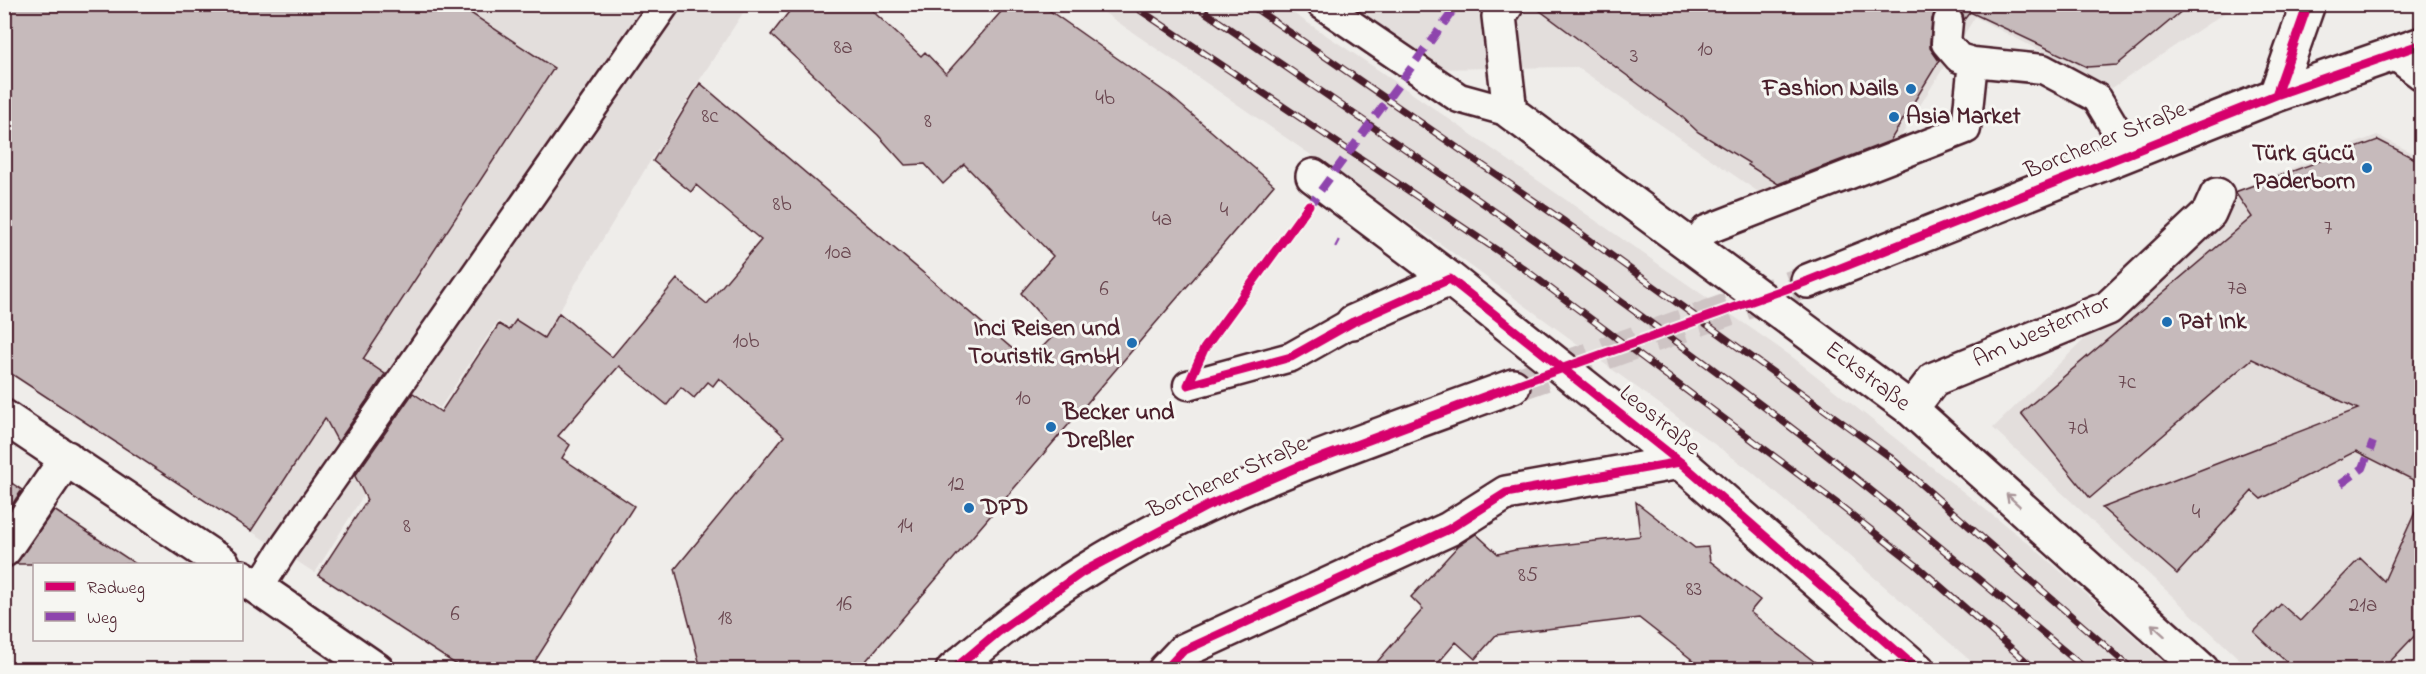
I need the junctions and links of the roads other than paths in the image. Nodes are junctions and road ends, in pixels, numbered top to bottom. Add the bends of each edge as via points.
1 (664, 4) edge
2 (1321, 4) edge
3 (1507, 4) edge
4 (2308, 4) edge
5 (1948, 21) dead end
6 (2407, 49) edge
7 (1973, 62) junction
8 (2421, 76) edge
9 (2276, 95) junction
10 (1510, 112) junction
11 (2130, 153) junction
12 (1313, 176) dead end
13 (2217, 195) dead end
14 (1692, 248) junction
15 (1450, 279) junction
16 (1808, 281) tunnel mouth
17 (1353, 322) joint
18 (1188, 385) dead end
19 (1513, 386) tunnel mouth
20 (1911, 409) junction
21 (4, 417) edge
22 (67, 458) junction
23 (1680, 462) junction
24 (4, 550) edge
25 (222, 563) edge
26 (250, 583) edge
27 (377, 669) edge
28 (953, 669) edge
29 (1165, 669) edge
30 (1918, 669) edge
31 (2202, 669) edge

1 - 26 lane via 286,545
2 - 10 lane via 1460,98
3 - 10 street via 1499,16
4 - 9 street
5 - 7 lane via 1946,44 1959,58
6 - 8 lane
6 - 9 street, Borchener Straße
7 - 11 lane via 2043,69 2097,98
7 - 14 lane via 1966,129 1706,230
9 - 11 street, Borchener Straße
10 - 14 street, Eckstraße
11 - 16 street, Borchener Straße
12 - 15 street, Leostraße
13 - 20 street, Am Westerntor via 2209,213 2108,308 1934,379
14 - 20 street, Eckstraße
15 - 17 street
15 - 23 street, Leostraße
17 - 18 lane via 1291,357
19 - 28 street, Borchener Straße via 1302,465 1150,534 1081,573
31 -> 20 street, Eckstraße
21 - 22 street
22 - 24 street
22 - 25 street
23 - 29 street via 1506,493 1449,529 1183,651
23 - 30 street, Leostraße
26 - 27 street

